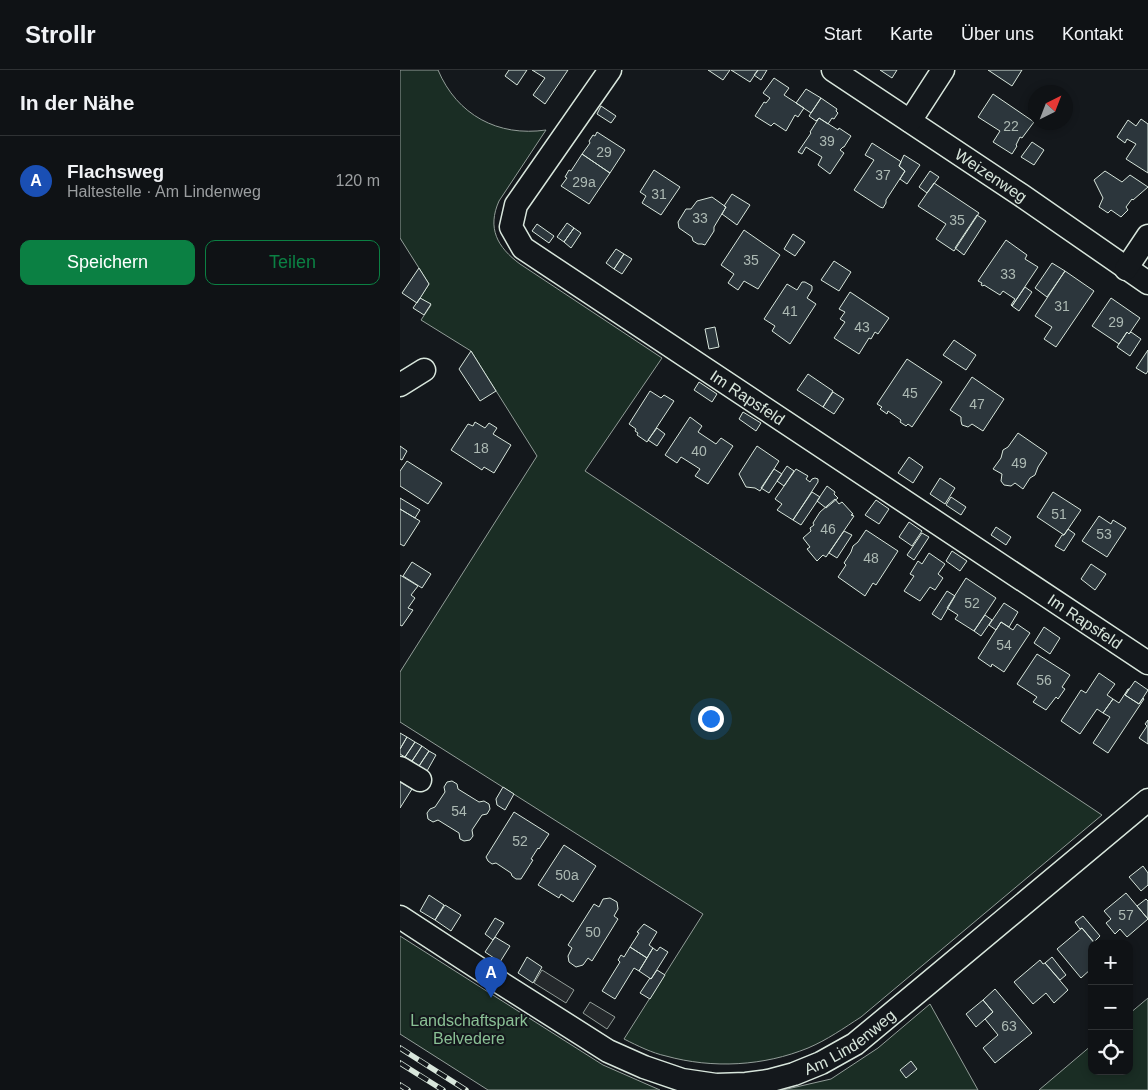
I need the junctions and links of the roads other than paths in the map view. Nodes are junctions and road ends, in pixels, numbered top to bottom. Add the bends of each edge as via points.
1 (610, 70) edge
2 (833, 70) edge
3 (943, 70) edge
4 (910, 121) junction
5 (1148, 236) edge
6 (1126, 269) junction
7 (1148, 283) edge
8 (424, 370) dead end
9 (400, 385) edge
10 (1148, 664) edge
11 (400, 768) edge
12 (420, 780) dead end
13 (1148, 800) edge
14 (400, 917) edge

1 - 10 street, Im Rapsfeld via 516,205 510,228 523,248
2 - 4 street, Weizenweg
3 - 4 street
4 - 6 street, Weizenweg
5 - 6 street
6 - 7 street, Weizenweg
8 - 9 street
11 - 12 street
13 - 14 street, Am Lindenweg via 854,1044 820,1063 768,1081 716,1085 682,1080 608,1051

